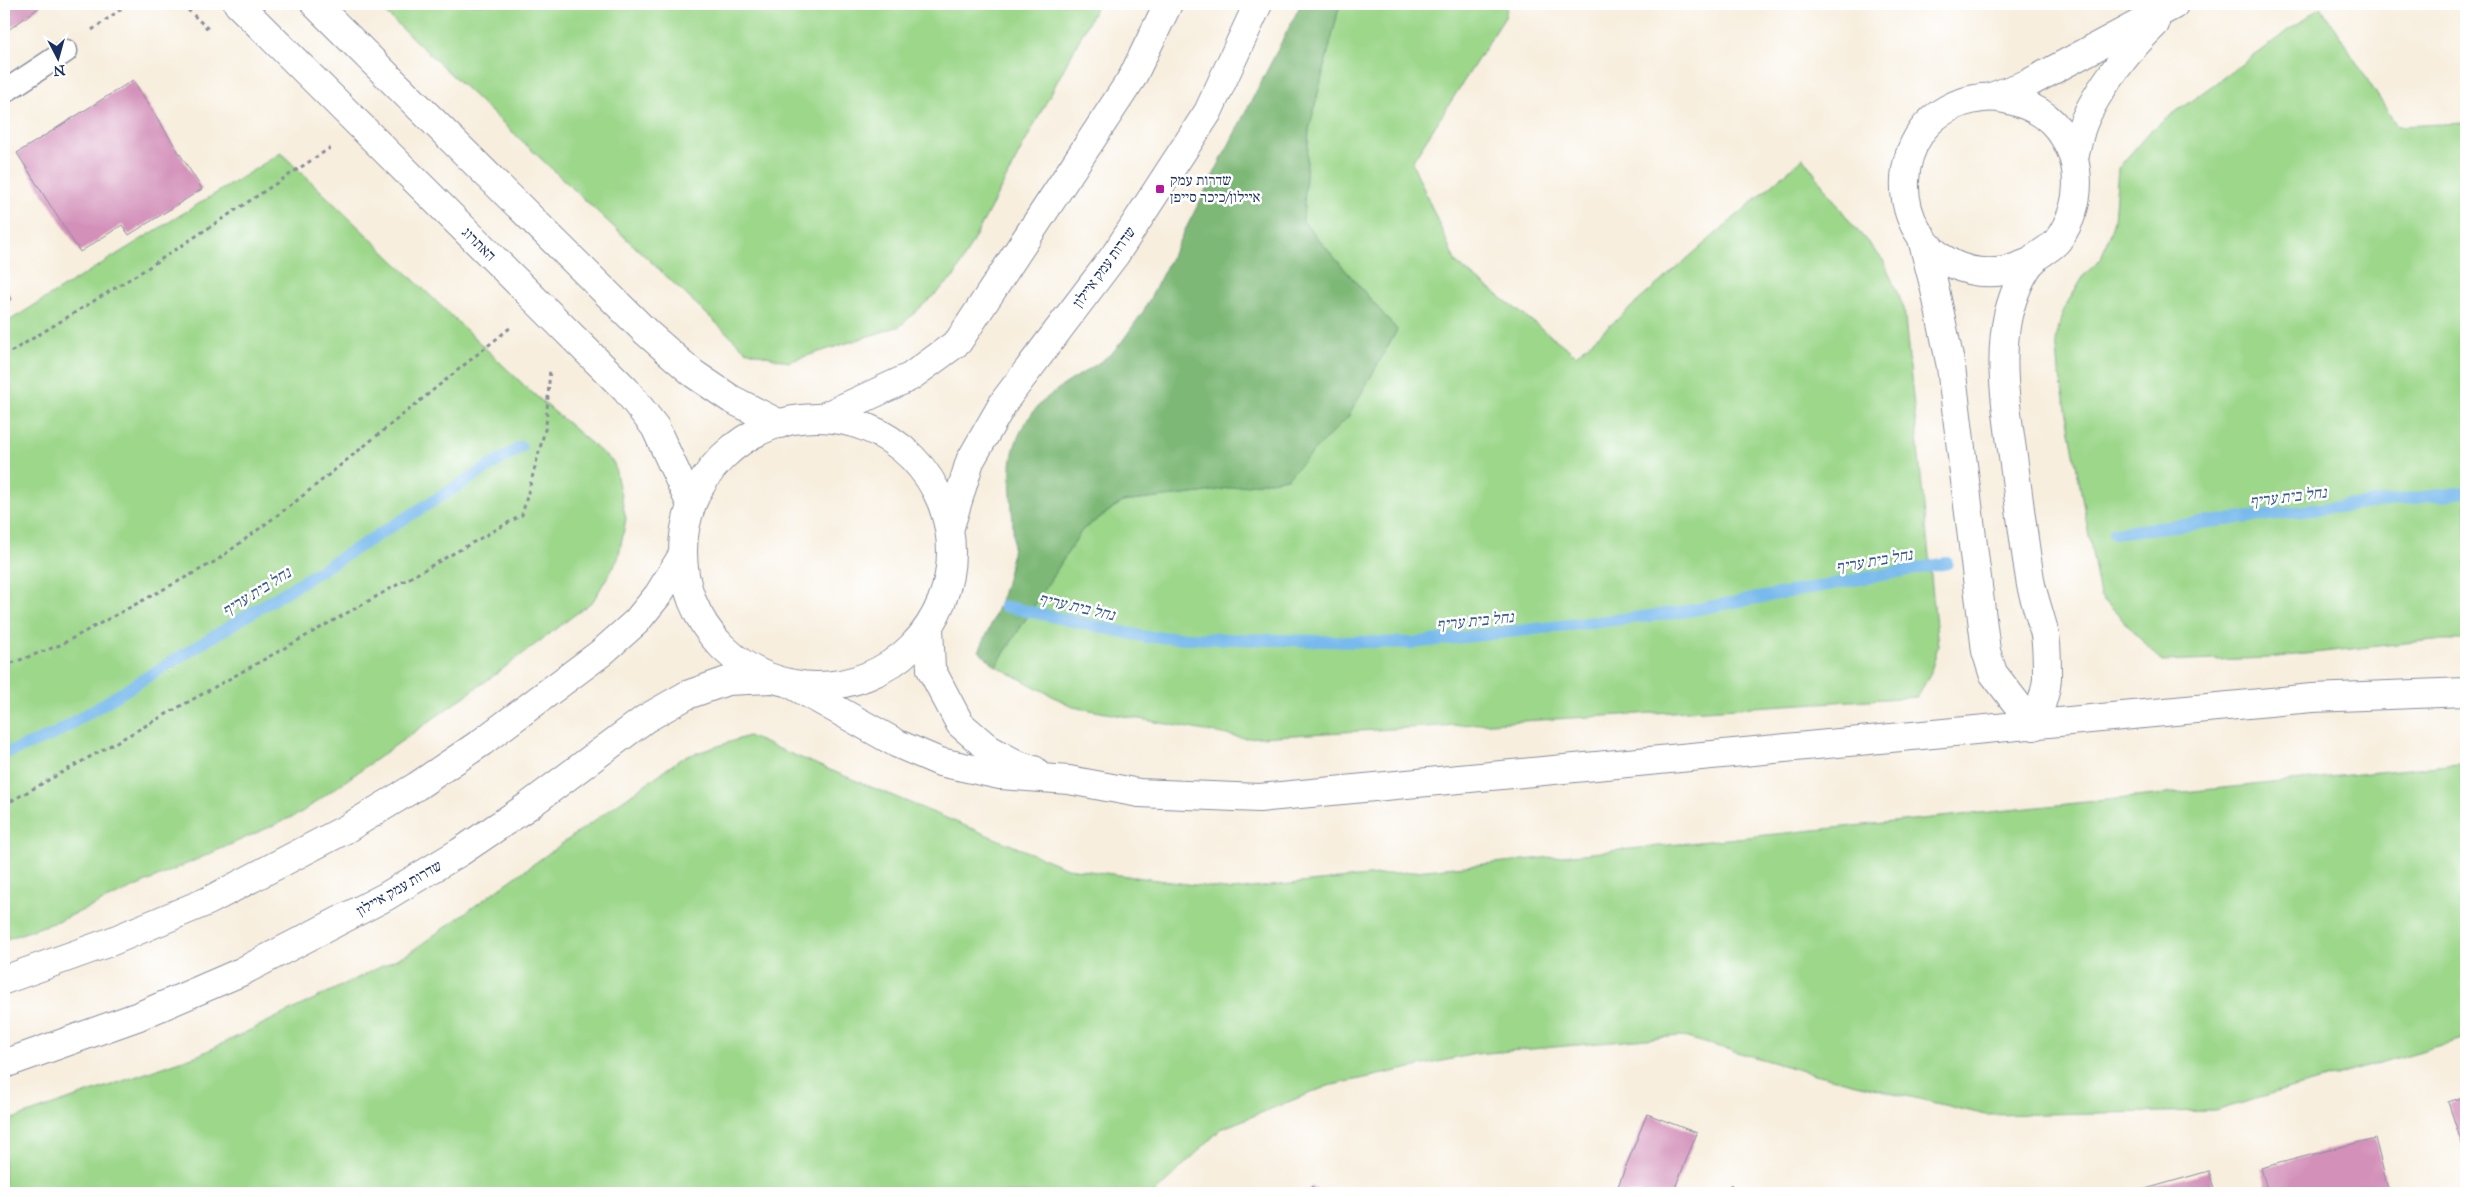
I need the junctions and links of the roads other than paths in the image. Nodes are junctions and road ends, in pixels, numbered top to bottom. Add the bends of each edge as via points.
1 (238, 4) edge
2 (316, 4) edge
3 (1168, 4) edge
4 (1258, 4) edge
5 (2175, 5) edge
6 (66, 50) road end
7 (4, 92) edge
8 (1991, 97) junction
9 (2074, 158) junction
10 (1920, 235) junction
11 (2033, 260) junction
12 (821, 418) junction
13 (780, 424) junction
14 (691, 505) junction
15 (950, 527) junction
16 (682, 556) junction
17 (929, 628) junction
18 (782, 682) junction
19 (2466, 692) edge
20 (2034, 726) junction
21 (1069, 780) junction
22 (4, 980) edge
23 (4, 1064) edge

1 - 14 street, האתרוג via 626,390 656,427
2 - 13 street via 647,333 694,374
3 - 12 street via 1132,78 958,342 910,377
4 - 15 street, שדרות עמק איילון via 1208,112 1115,255 1005,400 970,460
5 - 8 street via 2027,84
5 - 9 street via 2134,45 2105,86 2083,124
6 - 7 lane
8 - 9 street via 2033,108 2049,118 2061,132
8 - 10 street via 1965,100 1942,112 1923,130 1909,152 1903,177 1905,203
9 - 11 street via 2078,188 2072,217 2056,242
10 - 11 street via 1930,247 1969,269 2004,271
10 - 20 street via 1952,367 1986,651 1994,673
11 - 20 street via 2016,289 2008,317 2004,389 2028,564 2045,638 2047,679
12 - 13 street
12 - 15 street via 866,427 904,450 934,484
13 - 14 street via 755,433 728,452 706,476
14 - 16 street via 684,530
15 - 17 street via 952,562 944,596
16 - 18 street via 686,588 699,618 718,644 743,664
16 - 22 street via 658,595 636,622 601,653 418,786 346,829 208,901 110,942
17 - 18 street, שדרות עמק איילון via 908,651 883,669 855,681 824,686
17 - 21 street via 931,669 960,724 989,749 1018,765
18 - 21 street via 898,744 940,762 1000,775
18 - 23 street, שדרות עמק איילון via 727,681 687,695 645,719 528,806 386,898 241,972 139,1016
19 - 20 street via 2312,698
20 - 21 street via 1259,798 1139,793

